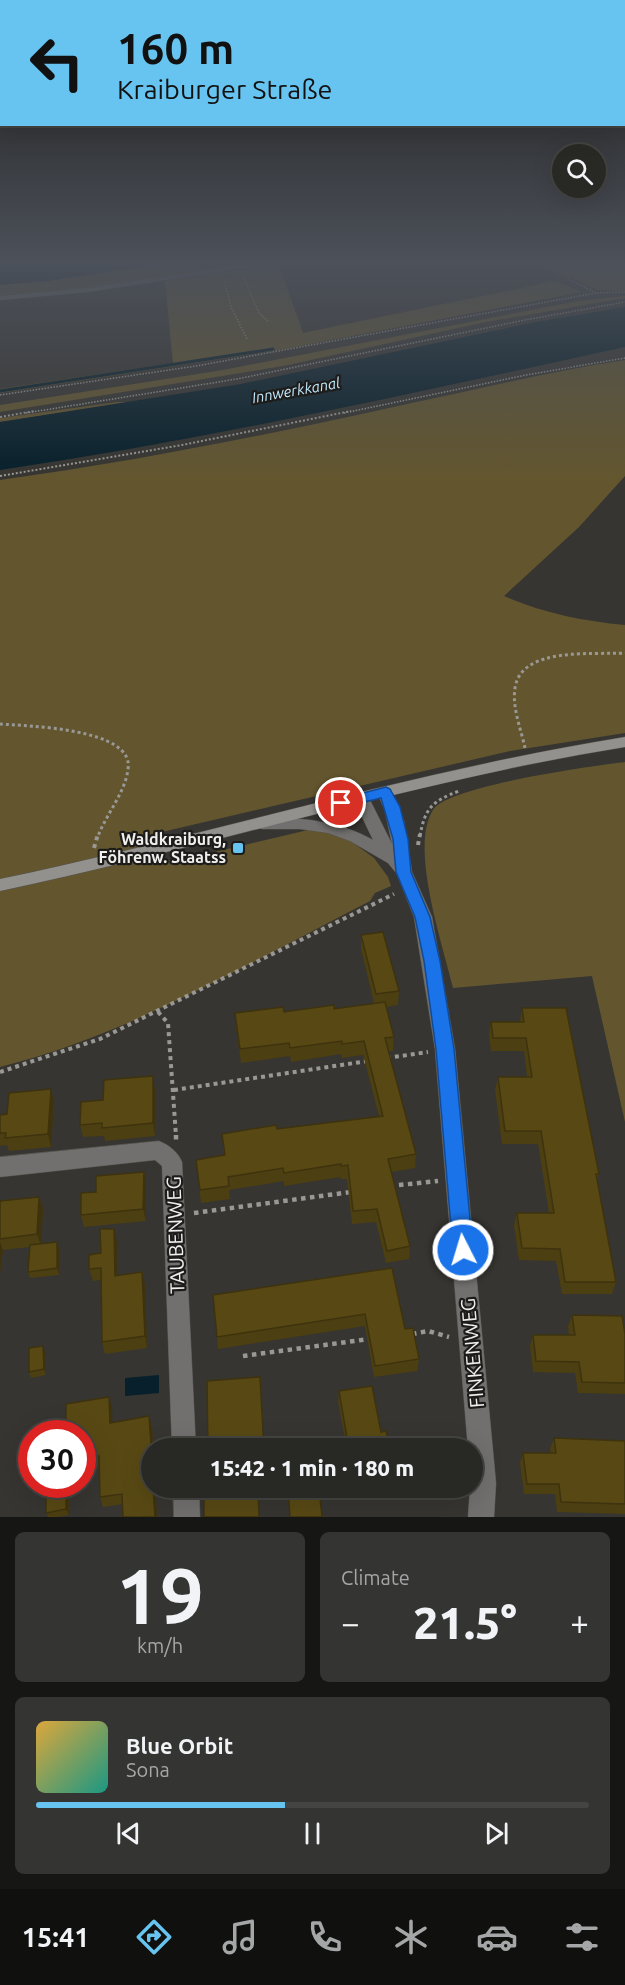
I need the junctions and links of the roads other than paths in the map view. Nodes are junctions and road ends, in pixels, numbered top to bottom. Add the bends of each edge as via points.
1 (625, 742) edge
2 (386, 792) junction
3 (361, 798) junction
4 (262, 824) junction
5 (404, 873) junction
6 (0, 885) edge
7 (0, 1167) edge
8 (184, 1438) edge
9 (186, 1498) edge
10 (187, 1517) edge
11 (481, 1517) edge

1 - 2 main road via 527,756
2 - 3 main road
2 - 5 street, FINKENWEG via 401,839
3 - 4 main road
3 - 5 street, FINKENWEG via 383,843
4 - 5 street via 324,825 364,840
4 - 6 main road
5 - 11 street, FINKENWEG via 423,917 445,1049 483,1483
7 - 8 street, TAUBENWEG via 159,1150 172,1162
9 - 10 street

